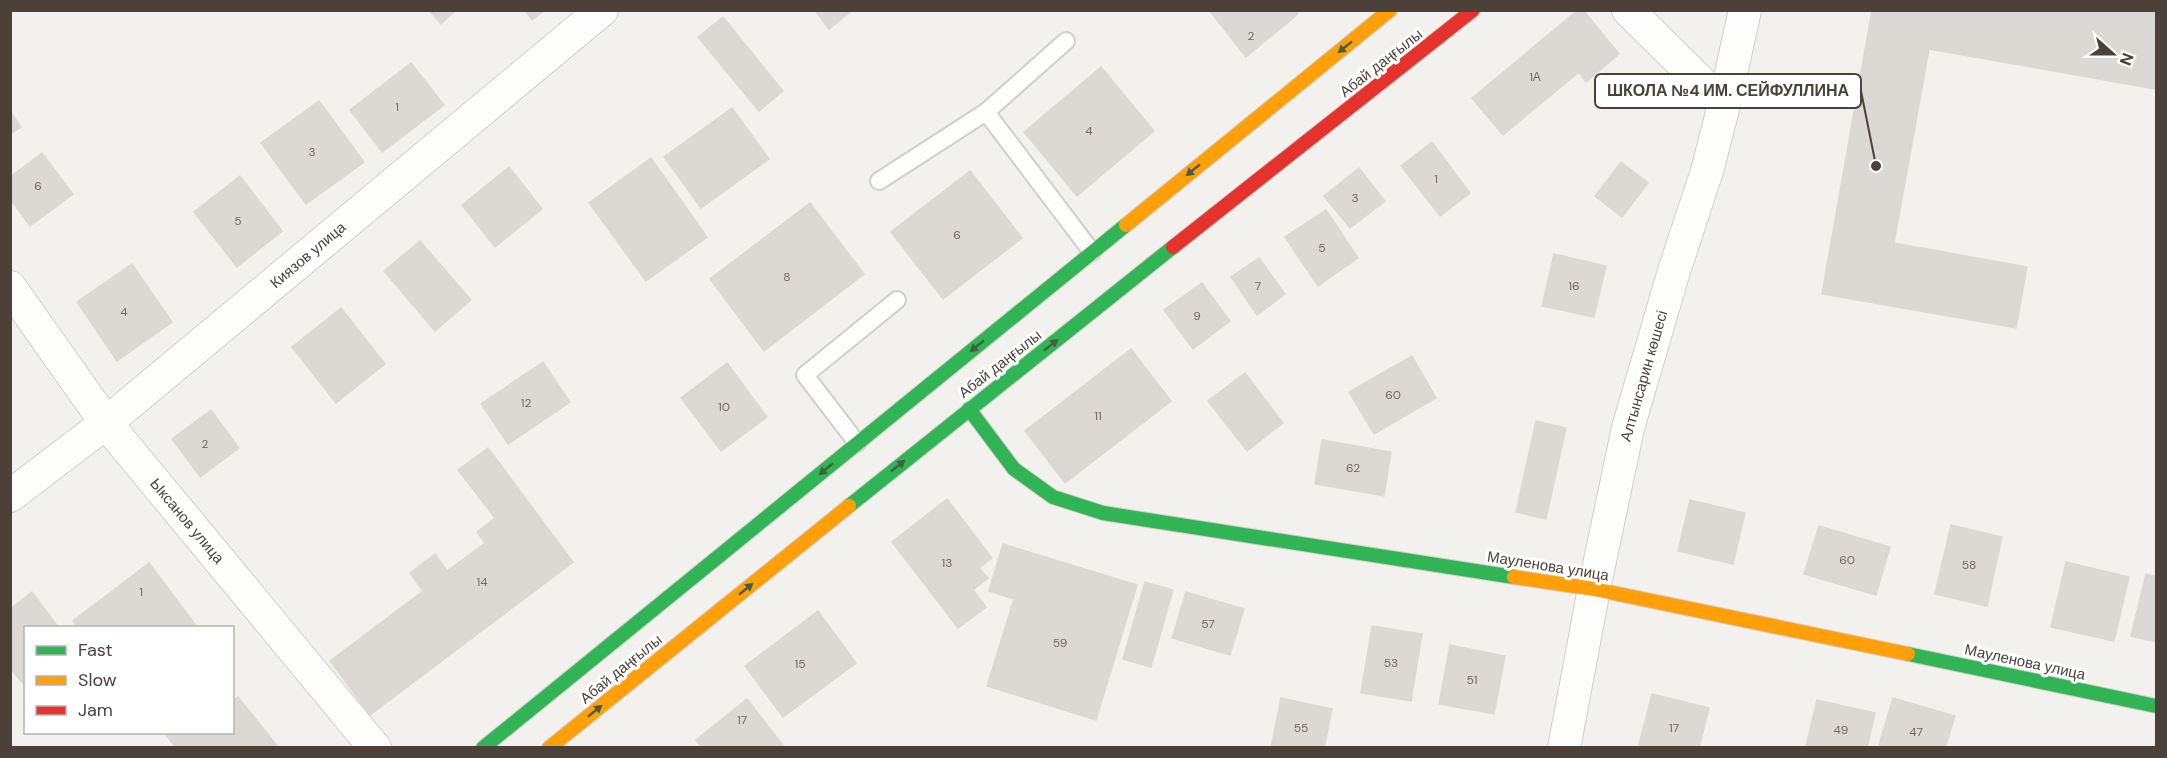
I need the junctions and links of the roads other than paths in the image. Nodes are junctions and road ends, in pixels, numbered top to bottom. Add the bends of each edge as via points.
1 (602, 10) edge
2 (1473, 10) edge
3 (1628, 10) edge
4 (1745, 10) edge
5 (1387, 11) edge
6 (1066, 41) dead end
7 (1724, 105) junction
8 (986, 112) junction
9 (879, 181) dead end
10 (1092, 252) junction
11 (10, 286) edge
12 (897, 300) dead end
13 (969, 409) junction
14 (106, 423) junction
15 (857, 443) junction
16 (10, 496) edge
17 (1594, 589) junction
18 (2157, 706) edge
19 (375, 747) edge
20 (483, 747) edge
21 (549, 747) edge
22 (1564, 747) edge

1 - 14 street, Киязов улица
13 -> 2 street, Абай даңғылы
3 - 7 street
4 - 7 street, Алтынсарин көшесі
5 -> 10 street, Абай даңғылы
6 - 8 lane
7 - 17 street, Алтынсарин көшесі via 1628,428
8 - 9 lane
8 - 10 lane
10 -> 15 street, Абай даңғылы
11 - 14 street, Ыксанов улица
12 - 15 lane via 805,375
13 - 17 street, Мауленова улица via 1014,469 1053,498 1103,513
21 -> 13 street, Абай даңғылы
14 - 16 street, Киязов улица
14 - 19 street, Ыксанов улица
15 -> 20 street, Абай даңғылы
17 - 18 street, Мауленова улица
17 - 22 street, Алтынсарин көшесі

